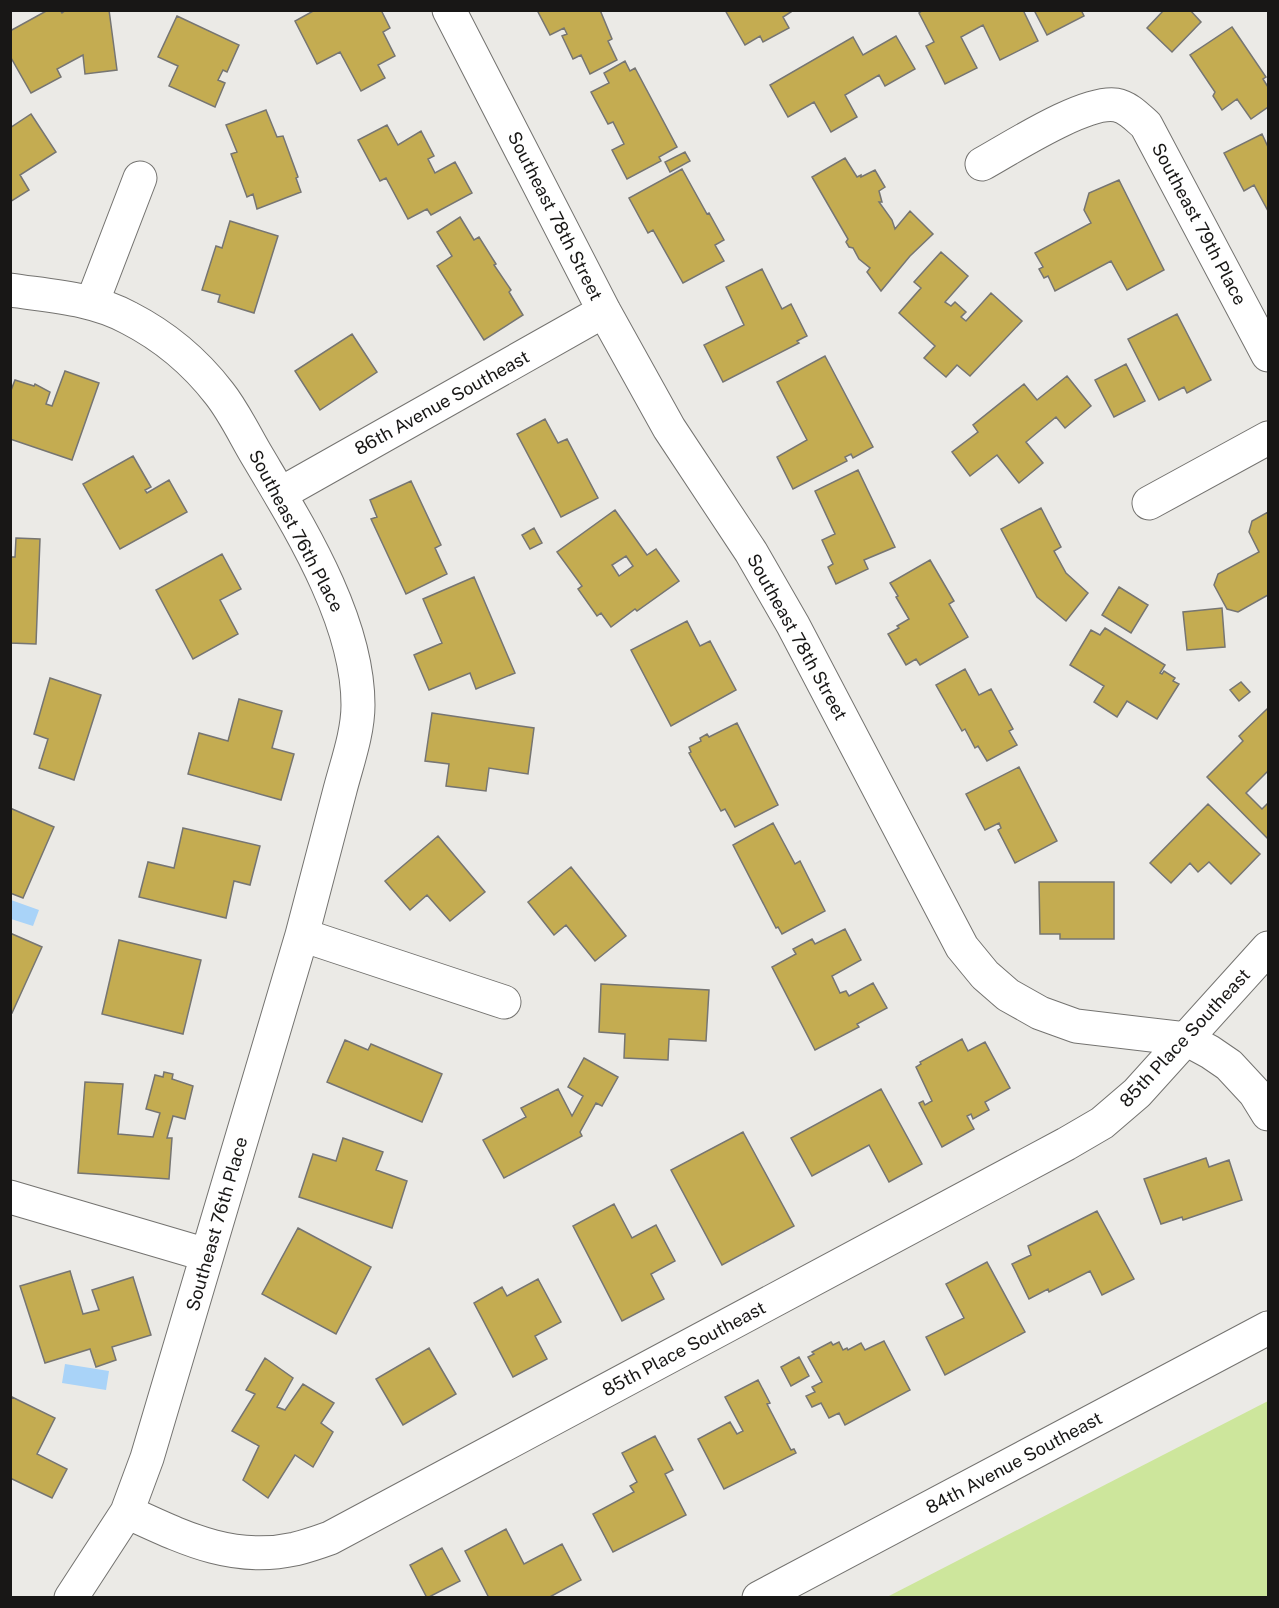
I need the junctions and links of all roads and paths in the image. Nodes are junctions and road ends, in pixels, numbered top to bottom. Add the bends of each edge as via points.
1 (449, 10) edge
2 (981, 164) dead end
3 (140, 178) dead end
4 (10, 290) edge
5 (92, 303) junction
6 (604, 311) junction
7 (1269, 355) edge
8 (1269, 438) edge
9 (280, 494) junction
10 (1149, 503) dead end
11 (302, 935) junction
12 (1269, 948) edge
13 (504, 1002) dead end
14 (1186, 1039) junction
15 (1269, 1114) edge
16 (10, 1197) edge
17 (207, 1256) junction
18 (1269, 1328) edge
19 (127, 1512) junction
20 (71, 1598) edge
21 (759, 1598) edge

1 - 6 street, Southeast 78th Street
2 - 7 street, Southeast 79th Place via 1074,113 1097,105 1117,105 1132,112 1146,125
3 - 5 street
4 - 5 street
5 - 9 street, Southeast 76th Place via 128,317 191,361 220,394
6 - 9 street, 86th Avenue Southeast
6 - 14 street, Southeast 78th Street via 669,428 751,552 793,625 962,947 1008,995 1040,1013 1076,1026
8 - 10 street
9 - 11 street, Southeast 76th Place via 342,619 355,665 358,707
11 - 13 street
11 - 17 street, Southeast 76th Place
12 - 14 street, 85th Place Southeast
14 - 15 street, Southeast 78th Street via 1229,1065
14 - 19 street, 85th Place Southeast via 1137,1094 1102,1123 1066,1144 330,1538 262,1554 234,1552 190,1541
16 - 17 street
17 - 19 street, Southeast 76th Place
18 - 21 street, 84th Avenue Southeast
19 - 20 street

